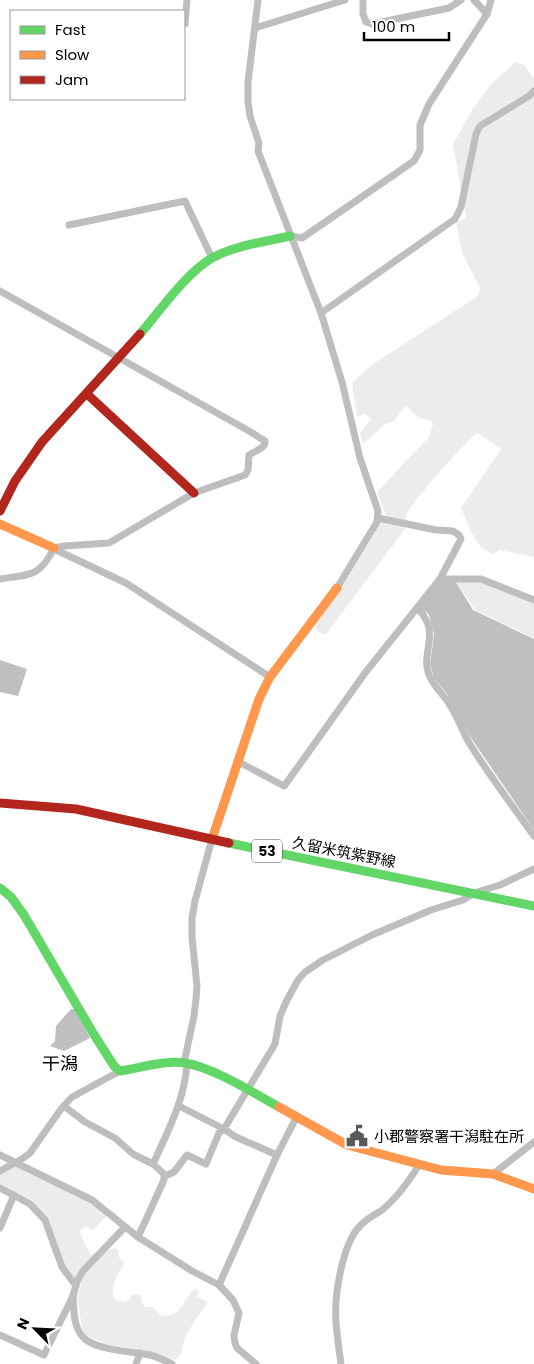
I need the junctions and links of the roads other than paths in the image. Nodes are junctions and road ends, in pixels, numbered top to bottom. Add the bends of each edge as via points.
1 (187, 0) edge
2 (258, 0) edge
3 (344, 0) edge
4 (363, 0) edge
5 (461, 0) edge
6 (474, 0) edge
7 (491, 0) edge
8 (487, 14) junction
9 (185, 24) dead end
10 (255, 28) junction
11 (534, 91) edge
12 (69, 225) dead end
13 (290, 236) junction
14 (212, 258) junction
15 (0, 291) edge
16 (321, 313) junction
17 (120, 358) junction
18 (87, 394) junction
19 (194, 492) junction
20 (0, 511) edge
21 (378, 518) junction
22 (0, 524) edge
23 (54, 548) junction
24 (0, 579) edge
25 (440, 579) junction
26 (337, 588) joint
27 (534, 600) edge
28 (417, 608) junction
29 (270, 677) junction
30 (237, 761) junction
31 (0, 802) edge
32 (534, 836) edge
33 (212, 839) junction
34 (534, 869) edge
35 (0, 888) edge
36 (474, 893) junction
37 (534, 906) edge
38 (186, 1063) junction
39 (120, 1071) junction
40 (248, 1090) junction
41 (64, 1106) junction
42 (179, 1106) junction
43 (296, 1118) junction
44 (224, 1128) junction
45 (534, 1142) edge
46 (277, 1155) junction
47 (0, 1156) edge
48 (15, 1163) junction
49 (153, 1164) junction
50 (419, 1165) junction
51 (0, 1172) edge
52 (493, 1174) junction
53 (165, 1176) junction
54 (0, 1188) edge
55 (534, 1189) edge
56 (14, 1195) junction
57 (0, 1228) edge
58 (125, 1228) junction
59 (138, 1237) junction
60 (219, 1285) junction
61 (76, 1286) junction
62 (73, 1296) junction
63 (0, 1335) edge
64 (140, 1353) junction
65 (136, 1364) edge
66 (172, 1364) edge
67 (256, 1364) edge
68 (341, 1364) edge

1 - 9 street
2 - 10 street
3 - 10 street
4 - 5 street via 366,22 372,24 449,8
6 - 8 street
7 - 8 street
8 - 13 street via 429,104 420,124 420,150 414,161 302,238
10 - 13 street via 248,82 250,116 259,143 258,151
11 - 16 street via 480,126 455,220
12 - 14 street via 185,201
13 - 14 street via 237,248
13 - 16 street
14 - 17 street via 186,280
15 - 17 street
16 - 21 street
17 - 18 street
17 - 19 street via 265,441 264,446 249,455 245,475
18 - 19 street
18 - 20 street via 42,442 15,481
19 - 23 street via 109,543
21 - 25 street via 453,531 459,535 461,539
21 - 26 street
22 - 23 street
23 - 24 street via 39,571
23 - 29 street via 126,583
25 - 27 street via 481,579
25 - 28 street
26 - 29 street
28 - 30 street via 365,673 284,786
28 - 32 street via 430,628 427,669 431,680 452,708 478,757
29 - 30 street
30 - 33 street
31 - 33 street, 久留米筑紫野線 / 53 via 76,810
33 - 36 street, 久留米筑紫野線 / 53
33 - 38 street via 192,918 197,986
34 - 36 street
35 - 39 street via 24,915 93,1033
36 - 37 street, 久留米筑紫野線 / 53
36 - 40 street via 372,935 305,972 280,1016 275,1044
38 - 39 street
38 - 40 street
38 - 42 street
39 - 41 street via 72,1097
40 - 43 street
40 - 44 street
41 - 48 street via 30,1152
41 - 49 street via 115,1138 133,1154
42 - 44 street
42 - 49 street
43 - 46 street
43 - 50 street via 347,1145
44 - 46 street via 236,1137
44 - 53 street via 206,1164 187,1155 174,1172
45 - 52 street
46 - 60 street
47 - 48 street
48 - 51 street
48 - 58 street via 92,1200
49 - 53 street
50 - 52 street via 457,1173
50 - 68 street via 384,1209 360,1225 349,1245 336,1306
52 - 55 street
53 - 59 street
54 - 56 street
56 - 57 street
56 - 61 street via 30,1204 45,1220 62,1267
58 - 59 street
58 - 61 street via 89,1262
59 - 60 street
60 - 67 street via 233,1300 239,1313 234,1335 237,1348
61 - 62 street
62 - 63 street via 44,1355
62 - 64 street via 75,1321 86,1340 104,1347
64 - 65 street
64 - 66 street

